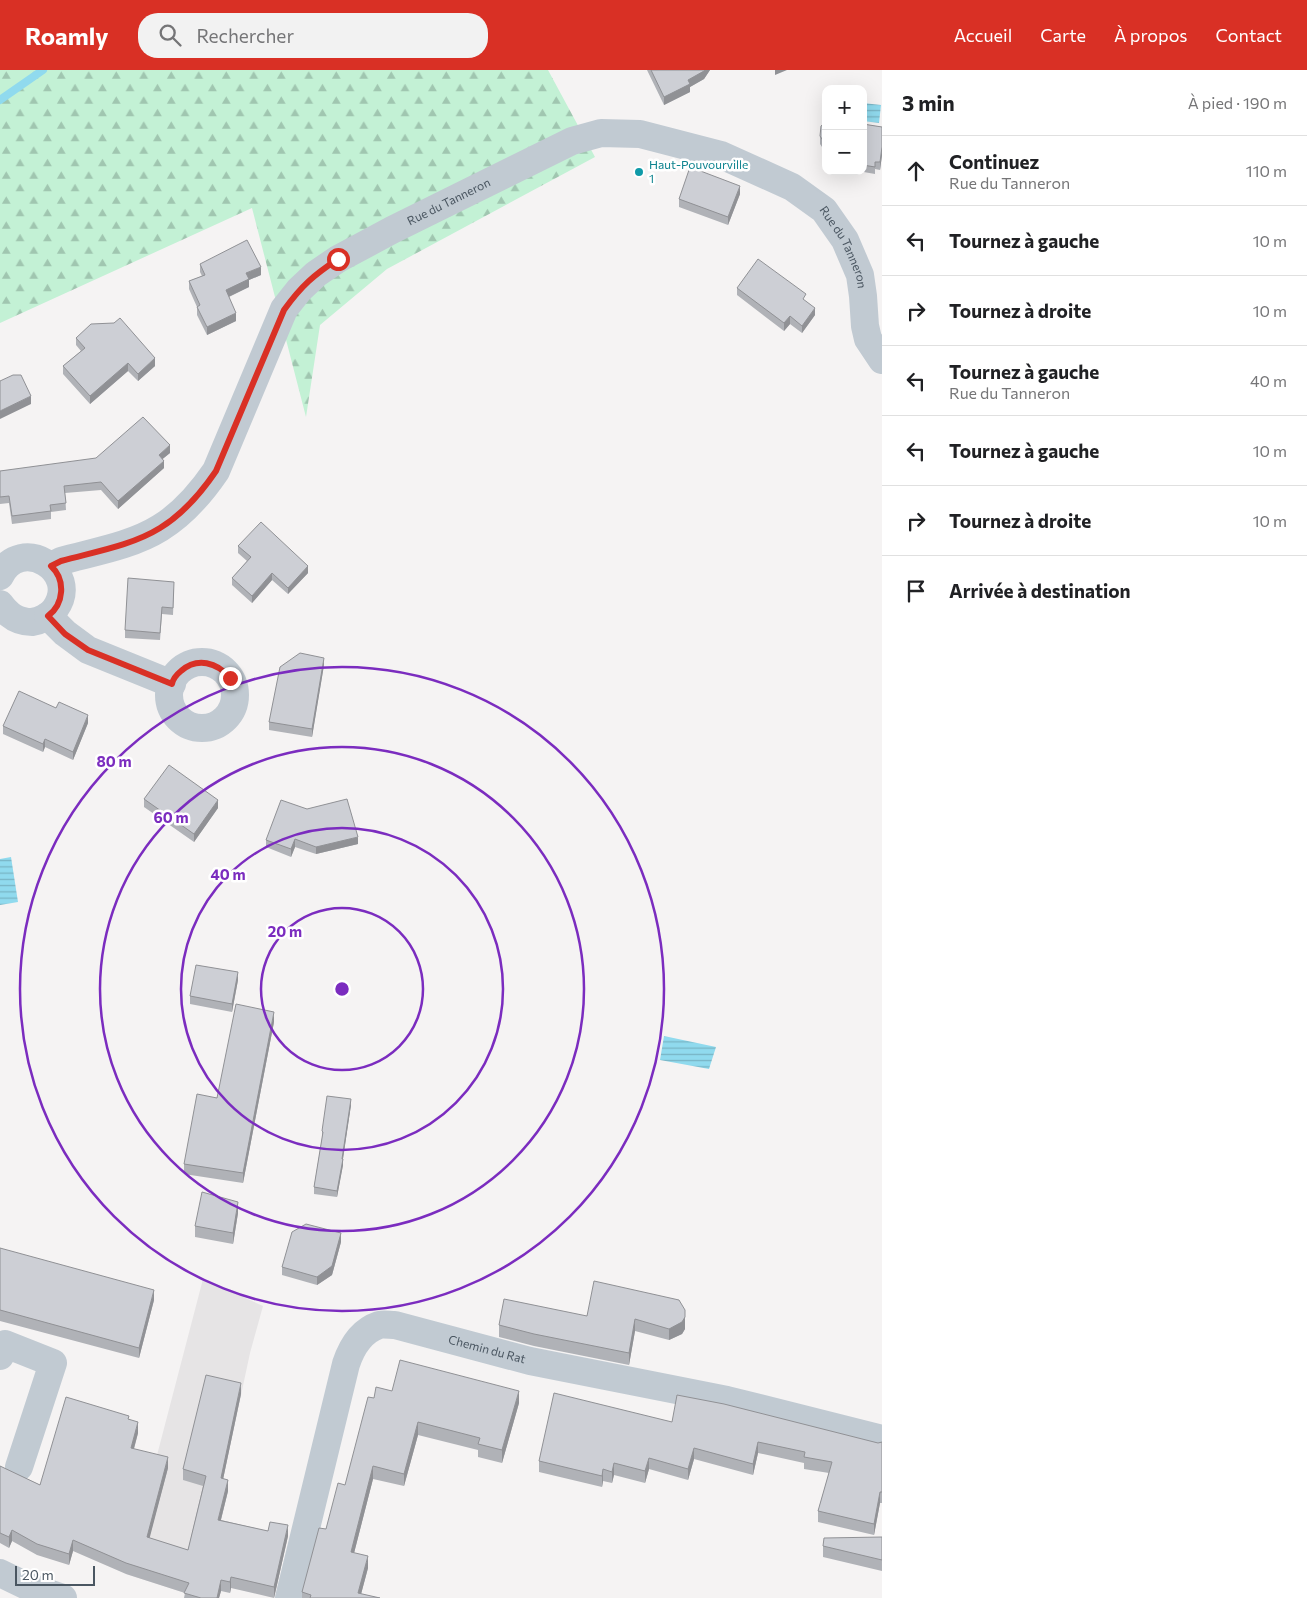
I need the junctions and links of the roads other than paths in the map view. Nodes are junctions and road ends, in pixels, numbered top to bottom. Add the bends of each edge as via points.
1 (882, 360) edge
2 (51, 566) junction
3 (0, 576) edge
4 (0, 604) edge
5 (48, 616) junction
6 (172, 684) dead end
7 (0, 1356) edge
8 (882, 1440) edge
9 (19, 1467) dead end
10 (0, 1573) edge
11 (63, 1598) edge
12 (289, 1598) edge

1 - 2 street, Rue du Tanneron via 868,339 860,275 845,240 824,210 792,188 721,155 640,134 601,133 572,141 338,259 316,274 284,310 216,471 202,491 160,529
2 - 3 street via 39,559 19,558 8,564
2 - 5 street via 60,579 62,590 60,601
4 - 5 street via 14,618 24,622 36,622
5 - 6 street via 65,634 88,650
7 - 9 street via 5,1344 53,1364
8 - 12 street, Chemin du Rat via 727,1400 530,1361 395,1325 380,1325 360,1338 351,1349 346,1364
10 - 11 street

